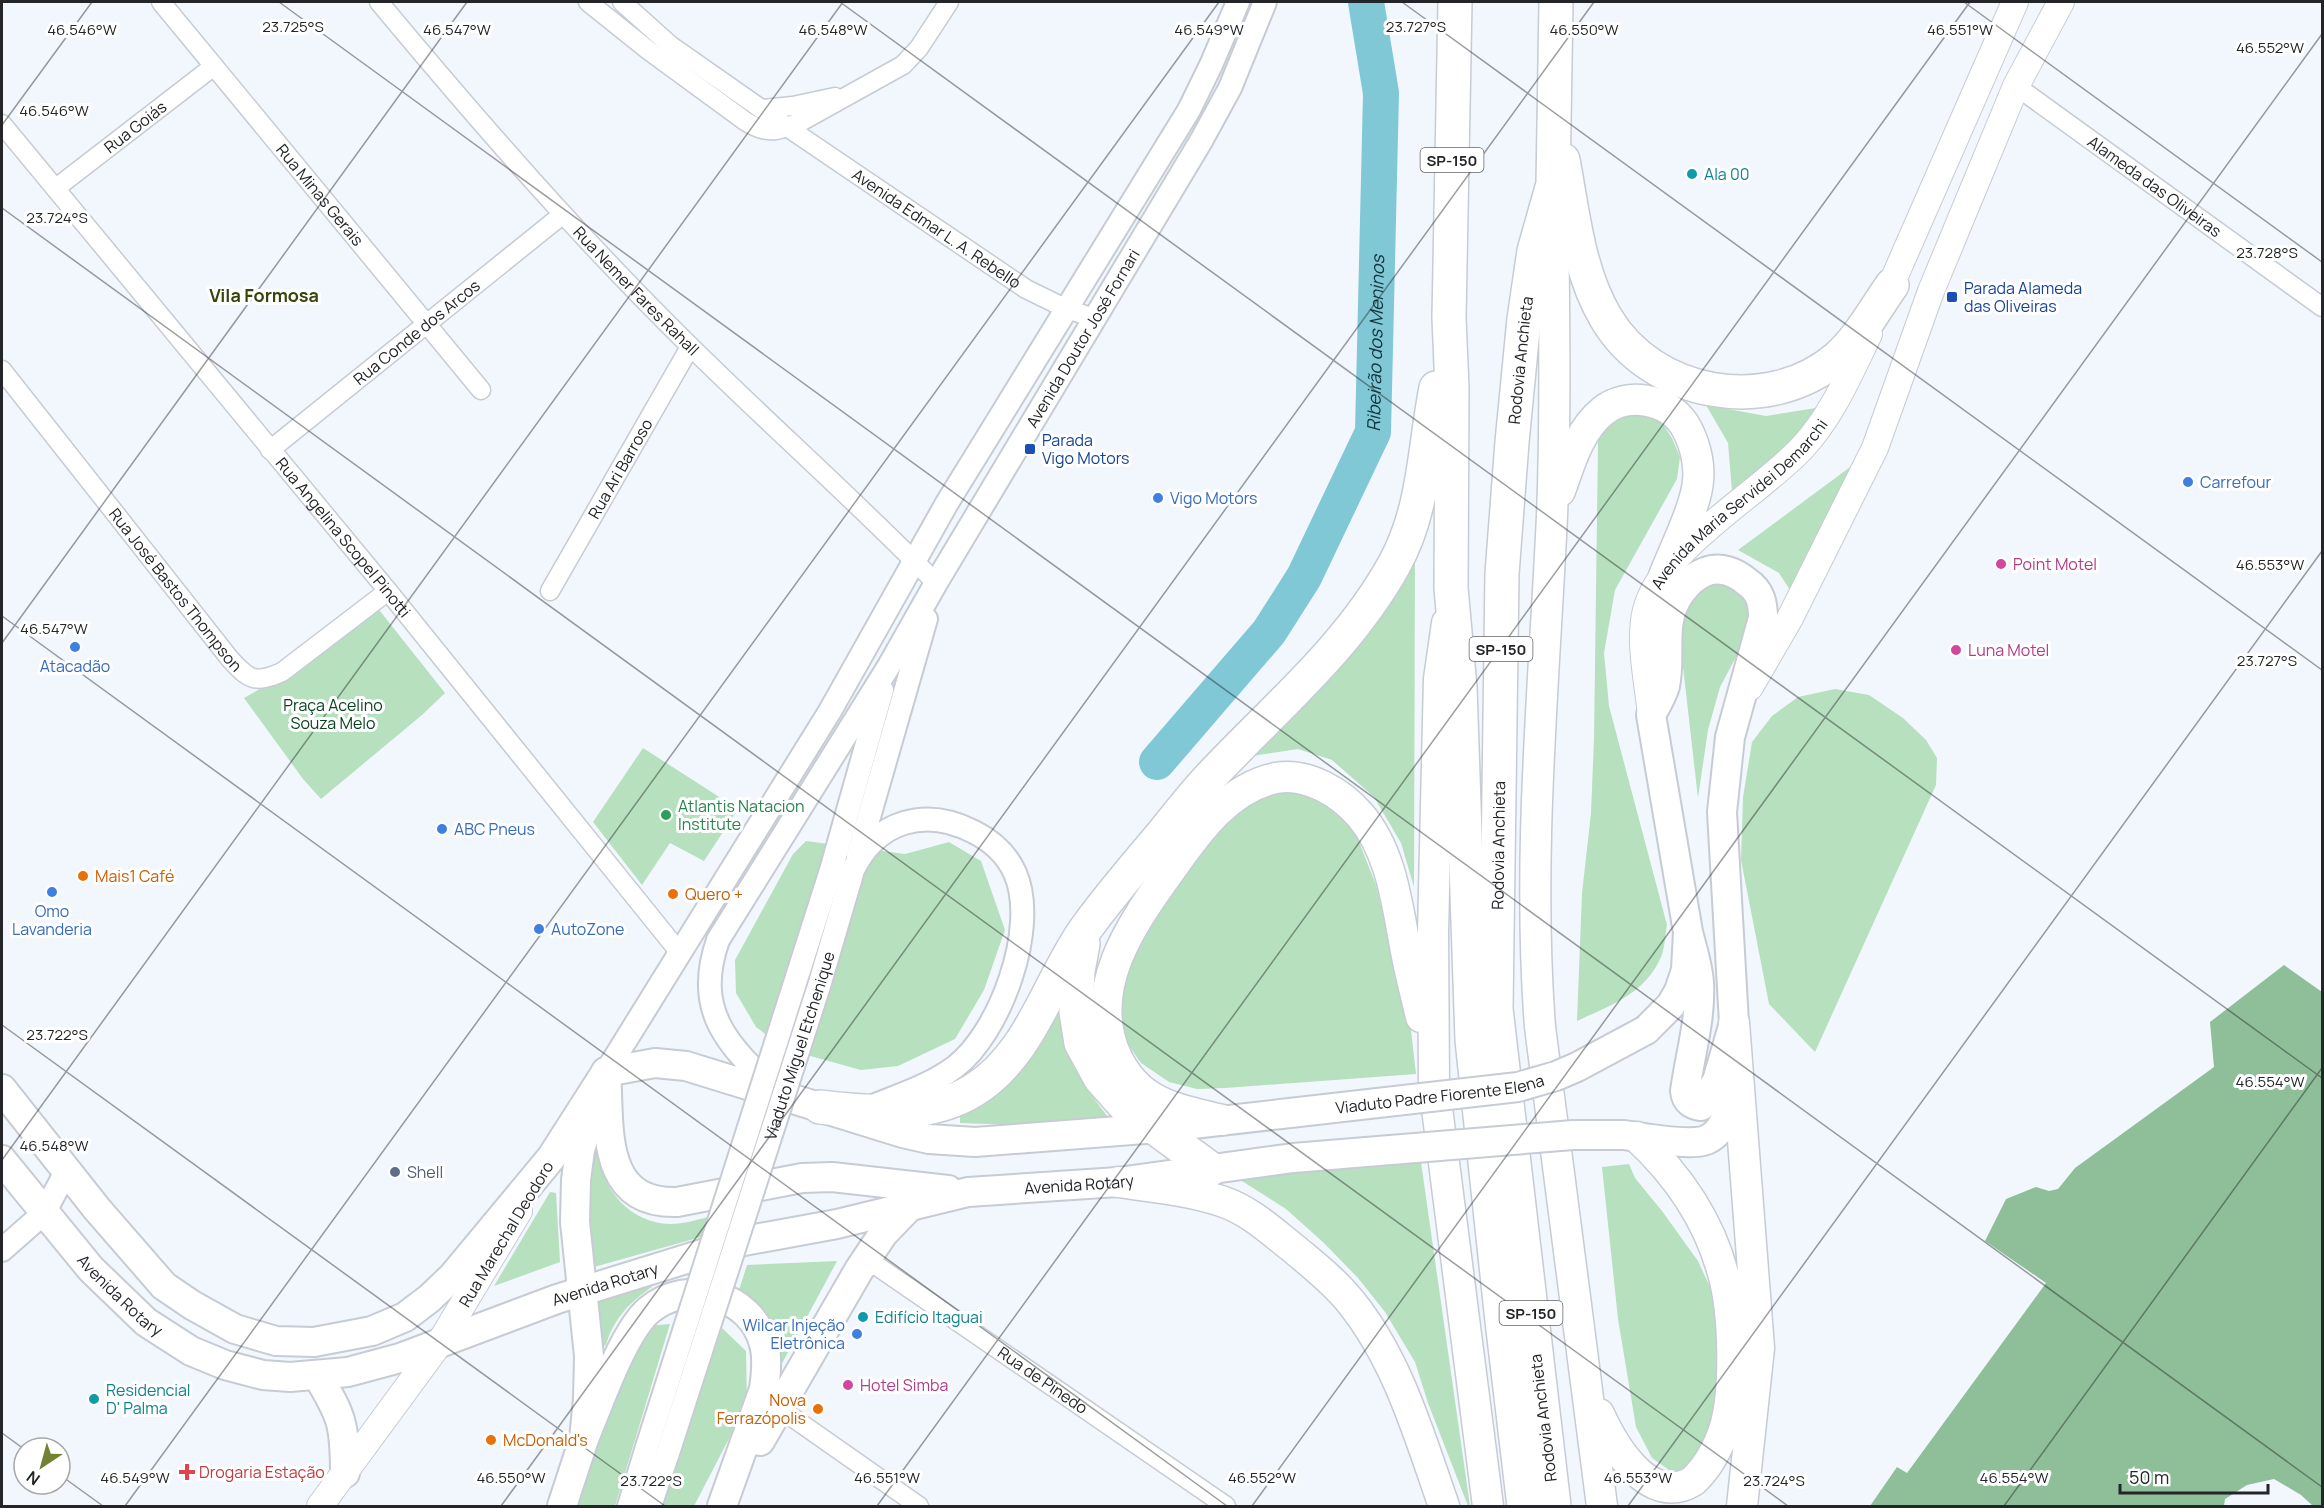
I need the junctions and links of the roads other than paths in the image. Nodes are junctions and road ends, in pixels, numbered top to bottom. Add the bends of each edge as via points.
1 (161, 2) edge
2 (379, 2) edge
3 (588, 2) edge
4 (622, 2) edge
5 (949, 2) edge
6 (1238, 2) edge
7 (1265, 2) edge
8 (1455, 2) edge
9 (1556, 2) edge
10 (2015, 2) edge
11 (2061, 2) edge
12 (214, 66) junction
13 (2016, 86) junction
14 (851, 94) junction
15 (762, 109) junction
16 (1554, 115) junction
17 (2, 124) edge
18 (787, 128) junction
19 (1553, 184) junction
20 (56, 188) junction
21 (562, 215) junction
22 (1892, 285) junction
23 (2322, 307) edge
24 (1066, 309) junction
25 (1094, 318) junction
26 (1449, 318) junction
27 (426, 324) junction
28 (690, 346) junction
29 (2, 369) edge
30 (481, 390) dead end
31 (270, 450) junction
32 (1552, 513) junction
33 (914, 560) junction
34 (1664, 576) junction
35 (936, 583) junction
36 (1451, 588) junction
37 (388, 591) junction
38 (550, 591) dead end
39 (889, 666) junction
40 (1741, 703) junction
41 (1651, 715) junction
42 (846, 870) junction
43 (1085, 930) junction
44 (1688, 932) junction
45 (680, 953) junction
46 (1734, 1023) junction
47 (1646, 1030) joint
48 (1724, 1057) junction
49 (606, 1072) junction
50 (1433, 1073) junction
51 (2, 1089) edge
52 (780, 1095) junction
53 (820, 1107) junction
54 (859, 1112) junction
55 (1222, 1120) junction
56 (1158, 1128) junction
57 (1630, 1136) junction
58 (551, 1158) junction
59 (2, 1160) edge
60 (1211, 1169) junction
61 (67, 1170) junction
62 (1118, 1182) junction
63 (968, 1192) junction
64 (910, 1206) junction
65 (44, 1214) junction
66 (2, 1250) edge
67 (859, 1270) junction
68 (583, 1291) junction
69 (439, 1344) junction
70 (317, 1375) junction
71 (1586, 1385) junction
72 (778, 1408) junction
73 (584, 1439) junction
74 (658, 1450) junction
75 (345, 1473) junction
76 (320, 1506) edge
77 (562, 1506) edge
78 (629, 1506) edge
79 (650, 1506) edge
80 (723, 1506) edge
81 (919, 1506) edge
82 (1226, 1506) edge
83 (1444, 1506) edge
84 (1488, 1506) edge
85 (1524, 1506) edge
86 (1554, 1506) edge
87 (1602, 1506) edge
88 (1742, 1506) edge

1 - 12 street, Rua Minas Gerais
2 - 21 street, Rua Nemer Fares Rahall
3 - 18 street via 745,121 764,131
4 - 15 street, Avenida Edmar L. A. Rebello via 670,45
5 - 14 street via 911,58
6 - 24 street, Avenida Doutor José Fornari via 1189,110
7 - 25 street, Avenida Doutor José Fornari via 1230,88
8 - 26 highway, Rodovia Anchieta / SP-150
9 - 16 highway, Rodovia Anchieta / SP-150
10 - 22 main road, Avenida Maria Servidei Demarchi
11 - 13 main road
12 - 20 street, Rua Goiás
12 - 27 street, Rua Minas Gerais
13 - 23 street, Alameda das Oliveiras
13 - 40 main road via 1931,291 1875,448 1790,618
14 - 15 street
14 - 18 street
15 - 18 street, Avenida Edmar L. A. Rebello
16 - 19 highway, Rodovia Anchieta / SP-150
16 - 22 highway via 1591,289 1606,319 1627,346 1677,380 1706,389 1736,392 1776,387 1811,374 1843,351
17 - 20 street, Rua Angelina Scopel Pinotti
18 - 24 street, Avenida Edmar L. A. Rebello via 1026,289
19 - 32 highway, Rodovia Anchieta / SP-150
19 - 86 highway, Rodovia Anchieta / SP-150 via 1534,251 1512,442 1502,574 1495,942 1496,1009
20 - 31 street, Rua Angelina Scopel Pinotti
21 - 27 street, Rua Conde dos Arcos
21 - 28 street, Rua Nemer Fares Rahall
22 - 34 main road, Avenida Maria Servidei Demarchi via 1842,390 1810,438 1696,540
24 - 25 street, Avenida Edmar L. A. Rebello
24 - 33 street, Avenida Doutor José Fornari
25 - 35 street, Avenida Doutor José Fornari
26 - 36 highway, Rodovia Anchieta / SP-150
26 - 43 highway via 1419,502 1393,568 1367,608 1304,683 1209,778
27 - 30 street, Rua Minas Gerais
27 - 31 street, Rua Conde dos Arcos
28 - 33 street, Rua Nemer Fares Rahall
28 - 38 street, Rua Ari Barroso
29 - 37 street, Rua José Bastos Thompson via 246,676 266,679 282,672
31 - 37 street, Rua Angelina Scopel Pinotti
32 - 34 highway via 1580,441 1601,412 1629,399 1644,399 1664,407 1680,418 1690,434 1698,474 1692,506
32 - 71 highway, Rodovia Anchieta / SP-150 via 1534,897 1535,962
33 - 35 street, Rua Nemer Fares Rahall
33 - 39 street, Avenida Doutor José Fornari
33 - 45 street, Avenida Doutor José Fornari via 830,711
34 - 41 main road, Avenida Maria Servidei Demarchi via 1648,603 1645,619
35 - 39 street, Avenida Doutor José Fornari
35 - 42 street, Viaduto Miguel Etchenique
36 - 50 highway, Rodovia Anchieta / SP-150 via 1439,679
36 - 85 highway, Rodovia Anchieta / SP-150 via 1460,687 1472,1040
37 - 45 street, Rua Angelina Scopel Pinotti
39 - 42 street, Viaduto Miguel Etchenique
39 - 52 street, Avenida Doutor José Fornari via 729,921 712,959 710,991 721,1030
40 - 41 main road via 1762,626 1762,602 1755,588 1740,577 1715,569 1693,578 1673,603 1667,627 1665,686
40 - 46 main road via 1730,737 1722,812
41 - 44 main road, Avenida Maria Servidei Demarchi
42 - 54 street via 872,842 893,827 917,819 943,820 979,834 1000,851 1015,873 1023,912 1012,972 982,1039 954,1067 917,1088
42 - 74 street, Viaduto Miguel Etchenique, bridge
43 - 54 highway via 1022,1040 987,1081 972,1091 919,1110
43 - 56 highway via 1076,1012 1081,1043 1100,1078 1125,1106
44 - 47 main road, Avenida Maria Servidei Demarchi via 1686,970 1679,991
44 - 48 main road via 1699,996 1685,1096 1695,1105 1701,1106 1707,1100
45 - 49 street, Rua Marechal Deodoro
46 - 48 main road
46 - 88 highway via 1759,1348
47 - 55 main road, Viaduto Padre Fiorente Elena, bridge via 1577,1067 1524,1086
48 - 57 main road via 1727,1111 1725,1121 1712,1137 1691,1142
49 - 52 main road via 655,1063 686,1066
49 - 58 main road, Rua Marechal Deodoro
49 - 63 main road via 612,1158 629,1186 645,1197 677,1202 802,1178 832,1177
49 - 68 main road via 580,1150 576,1180 575,1221
50 - 55 highway via 1394,886 1381,848 1347,800 1309,781 1277,778 1237,796 1200,831 1142,909 1113,965 1108,987 1107,1028 1122,1068 1152,1098
50 - 84 highway, Rodovia Anchieta / SP-150
51 - 61 main road
52 - 53 main road
53 - 54 highway
53 - 56 main road via 951,1142
55 - 56 main road
56 - 60 highway
57 - 60 main road, Avenida Rotary, bridge via 1573,1135 1293,1158
57 - 71 highway via 1665,1163 1687,1191 1724,1273 1732,1349 1725,1428 1715,1451 1695,1478 1676,1491 1660,1490 1641,1479 1622,1458
58 - 61 main road via 453,1276 430,1298 405,1317 372,1331 314,1342 276,1341 235,1329 177,1296 152,1274
58 - 69 main road, Rua Marechal Deodoro
59 - 65 main road, Avenida Rotary
60 - 62 main road, Avenida Rotary
61 - 65 street
62 - 63 main road, Avenida Rotary
62 - 83 highway via 1220,1200 1257,1219 1329,1278 1350,1300 1386,1354
63 - 64 main road, Avenida Rotary
64 - 67 main road via 883,1234
64 - 68 main road, Avenida Rotary via 744,1241
65 - 66 street
65 - 70 main road, Avenida Rotary via 91,1269 146,1322 191,1351 263,1375
67 - 72 main road
67 - 82 street, Rua de Pinedo via 877,1266
68 - 69 main road, Avenida Rotary
68 - 73 main road via 589,1356
69 - 70 main road, Avenida Rotary via 348,1372
69 - 75 main road, Rua Marechal Deodoro
70 - 75 main road via 343,1422
71 - 87 highway, Rodovia Anchieta / SP-150
72 - 80 main road
72 - 81 street
73 - 77 main road
73 - 80 main road via 632,1330 649,1310 691,1294 714,1294 733,1303 756,1326 764,1344 766,1370 764,1389
74 - 78 street, Viaduto Miguel Etchenique
74 - 79 street, Viaduto Miguel Etchenique
75 - 76 main road, Rua Marechal Deodoro

